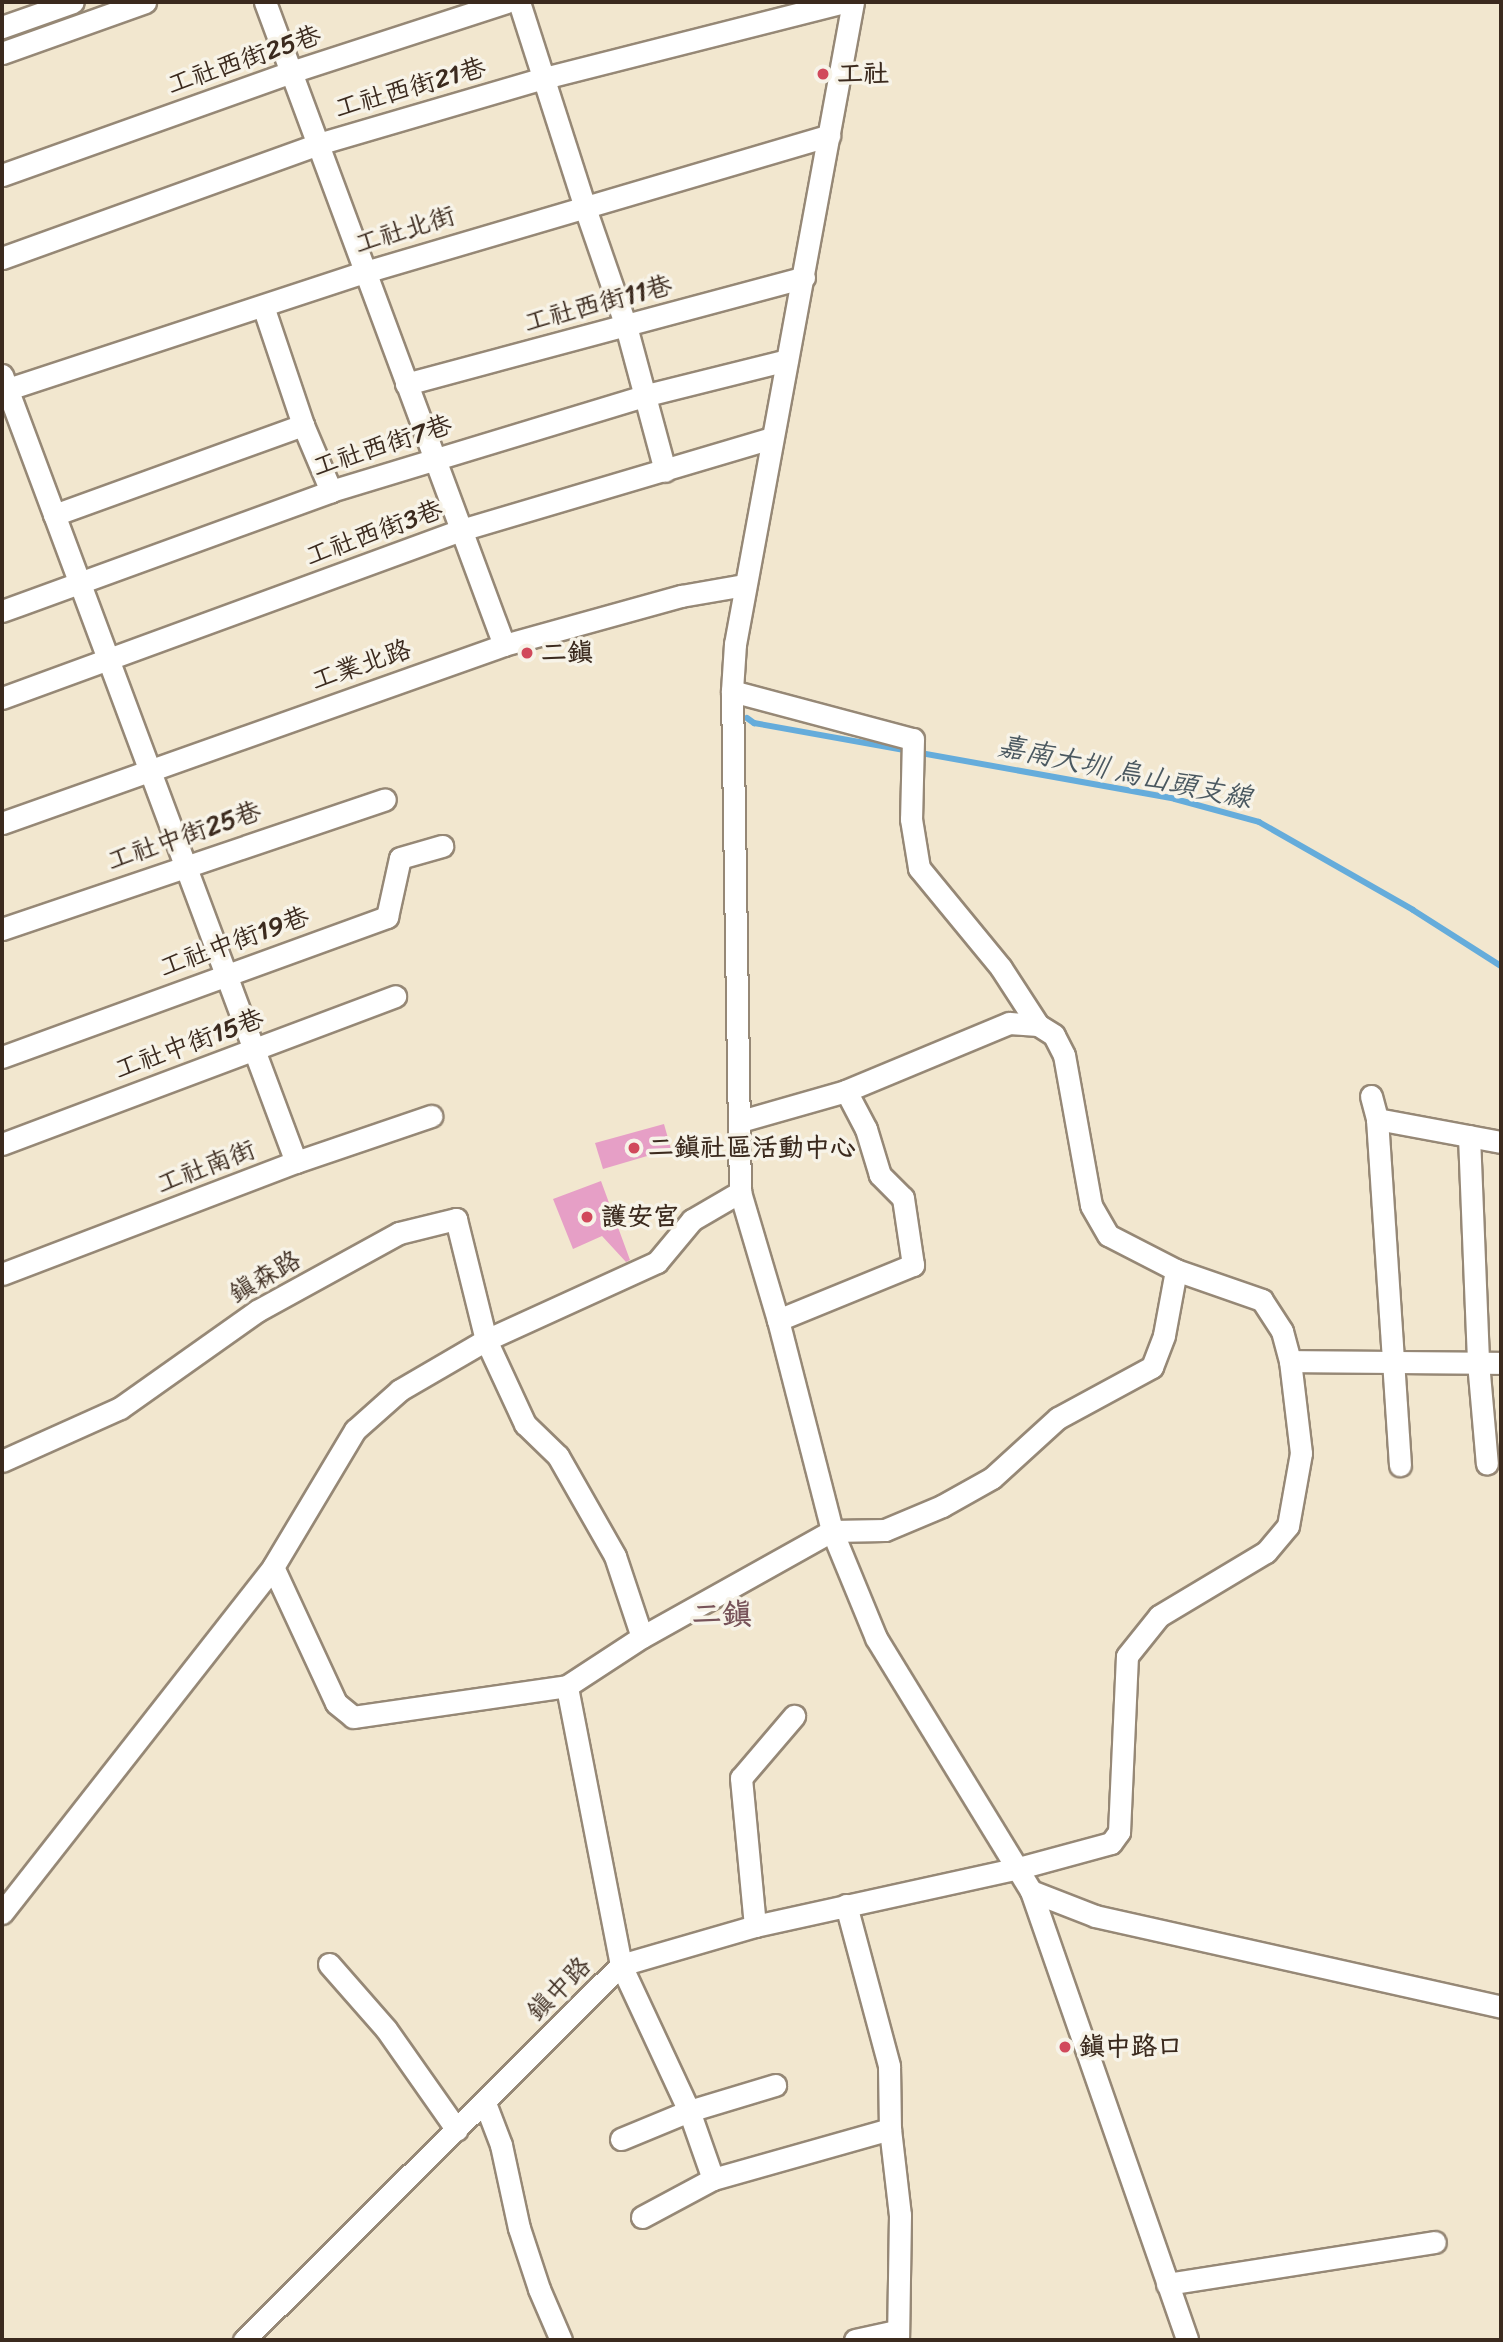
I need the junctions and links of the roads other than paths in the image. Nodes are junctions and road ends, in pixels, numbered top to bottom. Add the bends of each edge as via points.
1 (73, 2) edge
2 (145, 2) edge
3 (265, 2) edge
4 (506, 2) edge
5 (519, 2) edge
6 (844, 2) edge
7 (853, 2) edge
8 (2, 27) edge
9 (2, 53) edge
10 (291, 72) junction
11 (544, 78) junction
12 (829, 135) junction
13 (318, 144) junction
14 (2, 175) edge
15 (584, 205) junction
16 (2, 258) edge
17 (365, 272) junction
18 (804, 277) junction
19 (263, 306) junction
20 (626, 326) junction
21 (787, 360) junction
22 (407, 384) junction
23 (4, 385) edge
24 (643, 397) junction
25 (303, 425) junction
26 (771, 438) junction
27 (434, 458) junction
28 (665, 471) junction
29 (331, 491) junction
30 (54, 515) junction
31 (461, 530) junction
32 (80, 583) junction
33 (745, 584) junction
34 (2, 611) edge
35 (503, 645) junction
36 (109, 662) junction
37 (732, 691) junction
38 (2, 698) edge
39 (149, 769) junction
40 (385, 799) dead end
41 (2, 823) edge
42 (442, 846) dead end
43 (184, 864) junction
44 (2, 929) edge
45 (225, 974) junction
46 (395, 996) dead end
47 (1038, 1025) junction
48 (254, 1050) junction
49 (2, 1057) edge
50 (846, 1091) junction
51 (1371, 1096) dead end
52 (431, 1116) dead end
53 (1377, 1119) junction
54 (741, 1121) junction
55 (1469, 1136) junction
56 (1501, 1142) edge
57 (2, 1144) edge
58 (296, 1163) junction
59 (740, 1192) junction
60 (1176, 1270) junction
61 (2, 1274) edge
62 (778, 1320) junction
63 (486, 1340) junction
64 (1290, 1361) junction
65 (1478, 1362) junction
66 (1391, 1363) junction
67 (1501, 1363) edge
68 (2, 1461) edge
69 (1487, 1464) dead end
70 (1400, 1465) dead end
71 (832, 1531) junction
72 (273, 1567) junction
73 (642, 1637) junction
74 (566, 1686) junction
75 (794, 1716) dead end
76 (1019, 1868) junction
77 (1031, 1891) junction
78 (846, 1905) junction
79 (2, 1913) edge
80 (755, 1926) junction
81 (329, 1964) dead end
82 (621, 1965) junction
83 (1501, 2007) edge
84 (775, 2085) dead end
85 (485, 2103) junction
86 (689, 2111) junction
87 (890, 2129) junction
88 (457, 2130) junction
89 (621, 2139) dead end
90 (713, 2179) junction
91 (642, 2217) dead end
92 (1435, 2242) dead end
93 (1167, 2284) junction
94 (897, 2335) edge
95 (244, 2340) edge
96 (561, 2340) edge
97 (855, 2340) edge
98 (1187, 2340) edge

1 - 8 street
2 - 9 street
3 - 10 street
4 - 10 street, 工社西街25巷
5 - 11 street
6 - 11 street, 工社西街21巷
7 - 12 street
10 - 13 street
10 - 14 street, 工社西街25巷
11 - 13 street, 工社西街21巷
11 - 15 street
12 - 15 street, 工社北街
12 - 18 street
13 - 16 street, 工社西街21巷
13 - 17 street
15 - 17 street, 工社北街
15 - 20 street
17 - 19 street, 工社北街
17 - 22 street
18 - 20 street, 工社西街11巷
18 - 21 street
19 - 23 street, 工社北街
19 - 25 street
20 - 22 street, 工社西街11巷
20 - 24 street
21 - 24 street, 工社西街7巷
21 - 26 street
22 - 27 street
23 - 30 street
24 - 27 street, 工社西街7巷
24 - 28 street
25 - 29 street
25 - 30 street
26 - 28 street, 工社西街3巷
26 - 33 street
27 - 29 street, 工社西街7巷
27 - 31 street
28 - 31 street, 工社西街3巷
29 - 32 street, 工社西街7巷
30 - 32 street
31 - 35 street
31 - 36 street, 工社西街3巷
32 - 34 street, 工社西街7巷
32 - 36 street
33 - 35 street, 工業北路 via 681,596
33 - 37 street
35 - 39 street, 工業北路
36 - 38 street, 工社西街3巷
36 - 39 street
37 - 47 street, 鎮中路 via 913,740 911,819 919,867 1001,968
37 - 54 street
39 - 41 street, 工業北路
39 - 43 street
40 - 43 street, 工社中街25巷
42 - 45 street, 工社中街19巷 via 400,858 387,917
43 - 44 street, 工社中街25巷
43 - 45 street
45 - 48 street
45 - 49 street, 工社中街19巷
46 - 48 street, 工社中街15巷
47 - 50 street via 1009,1023
47 - 60 street, 鎮中路 via 1054,1035 1064,1055 1091,1205 1108,1235
48 - 57 street, 工社中街15巷
48 - 58 street
50 - 54 street
50 - 62 street via 866,1129 880,1175 903,1198 913,1265
51 - 53 street
52 - 58 street, 工社南街
53 - 55 street
53 - 66 street
54 - 59 street
55 - 56 street
55 - 65 street
58 - 61 street, 工社南街
59 - 62 street
59 - 63 street via 692,1220 657,1262
60 - 64 street, 鎮中路 via 1262,1300 1282,1331
60 - 71 street via 1164,1335 1152,1367 1058,1418 992,1478 942,1506 885,1530
62 - 71 street
63 - 68 street, 鎮森路 via 456,1219 399,1233 257,1311 120,1409
63 - 72 street via 400,1390 355,1430
63 - 73 street via 525,1424 558,1456 615,1556
64 - 66 street
64 - 76 street, 鎮中路 via 1301,1453 1288,1526 1266,1552 1159,1616 1127,1656 1119,1832 1111,1843
65 - 66 street
65 - 67 street
65 - 69 street
66 - 70 street
71 - 73 street
71 - 76 street via 877,1637
72 - 74 street via 336,1703 353,1717
72 - 79 street
73 - 74 street
74 - 82 street
75 - 80 street via 741,1778
76 - 77 street
76 - 78 street, 鎮中路
77 - 83 street via 1095,1916
77 - 93 street
78 - 80 street, 鎮中路
78 - 87 street via 889,2066
80 - 82 street, 鎮中路
81 - 88 street via 386,2029
82 - 85 street, 鎮中路
82 - 86 street
84 - 86 street
85 - 88 street, 鎮中路
85 - 96 street via 502,2145 519,2228
86 - 89 street
86 - 90 street
87 - 90 street
87 - 94 street via 901,2215
88 - 95 street, 鎮中路
90 - 91 street
92 - 93 street
93 - 98 street
94 - 97 street

